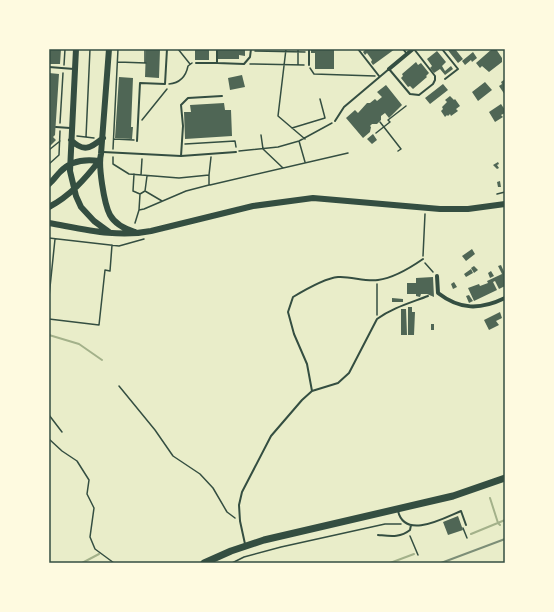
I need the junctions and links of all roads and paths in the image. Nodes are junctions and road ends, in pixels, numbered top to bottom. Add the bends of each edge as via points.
1 (65, 49) edge
2 (76, 49) edge
3 (90, 49) edge
4 (109, 49) edge
5 (118, 49) edge
6 (145, 49) edge
7 (167, 49) edge
8 (178, 49) edge
9 (217, 49) edge
10 (358, 49) edge
11 (403, 49) edge
12 (413, 49) edge
13 (442, 49) edge
14 (251, 50) edge
15 (286, 50) edge
16 (298, 50) edge
17 (309, 50) edge
18 (407, 54) junction
19 (118, 62) junction
20 (196, 63) joint
21 (217, 63) junction
22 (190, 64) junction
23 (244, 64) junction
24 (284, 64) junction
25 (298, 65) junction
26 (309, 65) junction
27 (49, 67) edge
28 (64, 68) junction
29 (75, 69) junction
30 (389, 69) junction
31 (379, 76) junction
32 (445, 79) dead end
33 (165, 84) junction
34 (173, 84) junction
35 (222, 96) dead end
36 (320, 99) dead end
37 (406, 106) dead end
38 (335, 121) joint
39 (380, 122) dead end
40 (138, 126) junction
41 (56, 127) dead end
42 (384, 127) junction
43 (60, 128) junction
44 (71, 128) junction
45 (292, 128) junction
46 (376, 133) dead end
47 (261, 135) dead end
48 (86, 137) junction
49 (73, 138) junction
50 (95, 138) dead end
51 (102, 138) junction
52 (114, 139) junction
53 (305, 139) junction
54 (60, 140) junction
55 (137, 141) joint
56 (299, 141) junction
57 (182, 144) junction
58 (263, 149) junction
59 (49, 150) edge
60 (398, 151) dead end
61 (102, 152) junction
62 (113, 152) junction
63 (236, 152) junction
64 (348, 153) dead end
65 (142, 154) junction
66 (212, 154) junction
67 (181, 156) junction
68 (99, 161) junction
69 (305, 163) junction
70 (49, 164) edge
71 (69, 165) junction
72 (283, 168) junction
73 (134, 174) junction
74 (140, 175) junction
75 (147, 175) junction
76 (209, 175) junction
77 (49, 184) edge
78 (209, 185) junction
79 (74, 189) junction
80 (146, 191) junction
81 (505, 192) edge
82 (140, 194) junction
83 (497, 194) dead end
84 (162, 201) junction
85 (505, 204) edge
86 (49, 207) edge
87 (425, 208) junction
88 (139, 210) junction
89 (135, 223) dead end
90 (49, 224) edge
91 (139, 233) junction
92 (112, 234) junction
93 (49, 238) edge
94 (150, 238) dead end
95 (55, 239) junction
96 (112, 245) junction
97 (422, 259) junction
98 (49, 268) edge
99 (52, 268) junction
100 (437, 276) joint
101 (377, 280) junction
102 (428, 296) dead end
103 (49, 297) edge
104 (505, 298) edge
105 (49, 319) edge
106 (377, 319) junction
107 (119, 386) dead end
108 (312, 391) junction
109 (49, 415) edge
110 (62, 432) dead end
111 (49, 439) edge
112 (505, 478) edge
113 (397, 508) junction
114 (240, 521) junction
115 (405, 523) junction
116 (411, 525) junction
117 (466, 525) dead end
118 (464, 529) dead end
119 (378, 535) dead end
120 (466, 536) dead end
121 (411, 539) dead end
122 (246, 545) junction
123 (417, 554) dead end
124 (213, 561) edge
125 (114, 563) edge
126 (204, 563) edge
127 (232, 563) edge

1 - 28 path
2 - 29 main road
3 - 48 path
4 - 51 main road
5 - 19 path
6 - 19 path via 145,63
7 - 33 lane
8 - 22 path
9 - 21 lane
10 - 31 lane
11 - 18 lane
12 - 18 street
12 - 30 lane via 435,78 434,83 417,95 408,93
13 - 32 lane via 458,69
14 - 15 path
14 - 23 lane via 250,57
15 - 16 path
15 - 24 path
16 - 17 path
16 - 25 path
17 - 26 lane
18 - 30 street
19 - 52 path
20 - 21 lane
20 - 22 path
21 - 23 lane
22 - 34 path via 185,76
23 - 24 path
24 - 25 path
24 - 45 path via 278,116
25 - 26 path
26 - 31 path via 314,74
27 - 28 lane
28 - 29 lane
28 - 43 path
29 - 44 main road
30 - 31 lane
31 - 38 lane via 344,107
33 - 34 path
33 - 40 lane via 140,83
34 - 40 path
35 - 57 lane via 188,98 182,105
36 - 45 path via 325,118
37 - 42 path via 388,120 390,122
38 - 53 path
39 - 42 path
40 - 55 lane
41 - 43 lane
42 - 46 path
42 - 60 path via 401,149
43 - 44 lane
43 - 54 path
44 - 49 main road
45 - 53 path
47 - 58 path
48 - 49 path
48 - 50 path
49 - 51 main road via 80,148 92,146
49 - 71 main road
51 - 61 main road
52 - 55 path
52 - 62 path
53 - 56 path
54 - 59 path
54 - 70 path via 59,155
56 - 58 path
56 - 69 path
57 - 63 path via 235,141
57 - 67 lane
58 - 63 path
58 - 72 path
61 - 62 lane
61 - 68 main road
62 - 65 lane
62 - 73 path via 113,164 129,174
63 - 66 lane
64 - 69 path
65 - 67 lane
65 - 74 path
66 - 67 lane
66 - 76 path
68 - 71 main road via 83,160
68 - 79 main road
68 - 91 main road via 110,214 124,228
69 - 72 path
71 - 77 main road
71 - 79 main road
72 - 78 path
73 - 74 path
73 - 82 path via 134,191
74 - 75 path
75 - 76 path via 179,178
75 - 80 path
76 - 78 path
78 - 84 path
79 - 86 main road
79 - 92 main road via 81,207 94,221
80 - 82 path
80 - 84 path
81 - 83 path
82 - 88 path
84 - 88 path
85 - 87 main road via 468,209
87 - 91 main road via 313,198 253,206
87 - 97 path
88 - 89 path
90 - 92 main road
91 - 92 main road
93 - 95 path
94 - 96 path via 119,246
95 - 96 path
95 - 99 path
96 - 105 path via 110,271 105,270 99,325
97 - 100 path
97 - 101 lane via 398,274
98 - 99 path
99 - 103 path
100 - 104 street via 438,293 456,304 477,307
101 - 106 path
101 - 108 lane via 337,277 310,287 293,298 288,312 307,364
102 - 106 lane via 396,308
106 - 108 lane via 349,373 338,383
107 - 114 path via 156,430 173,456 200,474 213,488 227,512
108 - 114 lane via 268,442 242,492 239,505
109 - 110 path
111 - 125 path via 76,461 89,480 87,494 94,508 90,537 95,548
112 - 113 main road via 453,496
113 - 115 lane via 400,518
113 - 122 main road
114 - 122 lane
115 - 116 lane
115 - 127 path via 385,524 281,547
116 - 117 lane via 420,526 461,511
116 - 119 lane via 410,530 402,535
118 - 120 path
121 - 123 path
122 - 124 main road
124 - 126 main road

